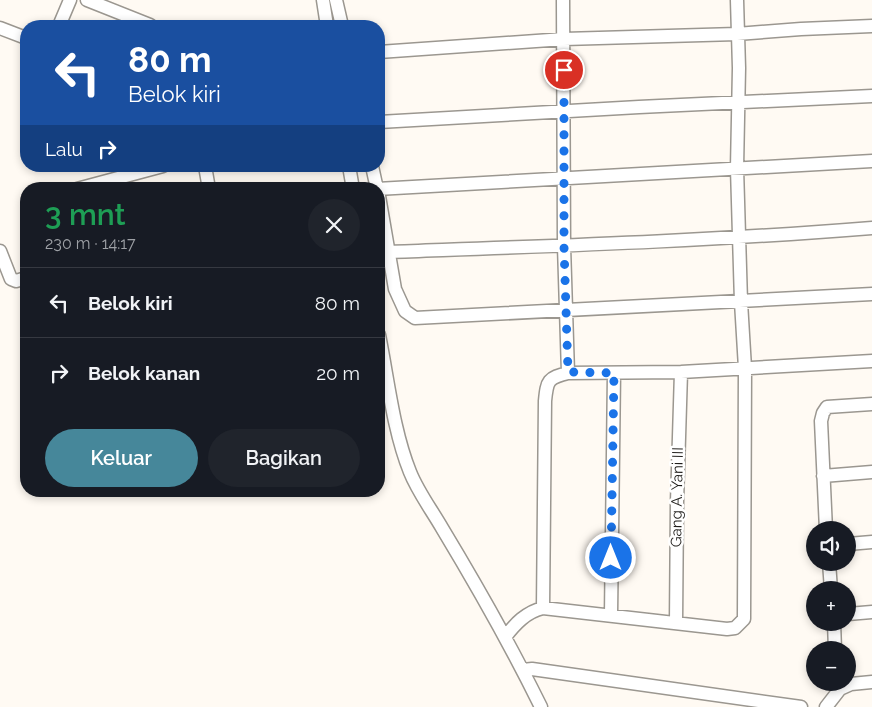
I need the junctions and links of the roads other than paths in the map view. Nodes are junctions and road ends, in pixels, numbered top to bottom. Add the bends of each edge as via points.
1 (70, 0) edge
2 (87, 0) edge
3 (323, 0) edge
4 (336, 0) edge
5 (563, 0) edge
6 (737, 0) edge
7 (62, 20) edge
8 (140, 20) edge
9 (326, 20) edge
10 (341, 20) edge
11 (872, 26) edge
12 (0, 28) edge
13 (737, 34) junction
14 (20, 36) edge
15 (564, 39) junction
16 (385, 52) edge
17 (872, 96) edge
18 (738, 101) junction
19 (563, 111) junction
20 (385, 122) edge
21 (872, 161) edge
22 (737, 168) junction
23 (141, 172) edge
24 (565, 177) junction
25 (103, 182) edge
26 (385, 188) edge
27 (872, 228) edge
28 (739, 237) junction
29 (564, 246) junction
30 (0, 251) edge
31 (385, 253) edge
32 (385, 256) edge
33 (20, 280) edge
34 (872, 294) edge
35 (741, 302) junction
36 (566, 310) junction
37 (872, 361) edge
38 (385, 366) edge
39 (745, 368) junction
40 (568, 372) junction
41 (681, 372) junction
42 (614, 373) junction
43 (872, 404) edge
44 (872, 472) edge
45 (823, 476) junction
46 (826, 521) edge
47 (872, 542) edge
48 (856, 543) edge
49 (543, 608) junction
50 (872, 612) edge
51 (856, 613) edge
52 (611, 615) junction
53 (676, 623) junction
54 (505, 636) junction
55 (523, 670) junction
56 (872, 682) edge
57 (835, 697) edge
58 (541, 707) edge
59 (798, 707) edge

1 - 7 street
2 - 8 street
3 - 9 street
4 - 10 street
5 - 15 street
6 - 13 street
11 - 13 street
12 - 14 street
13 - 15 street
13 - 18 street
15 - 16 street
15 - 19 street
17 - 18 street
18 - 19 street
18 - 22 street
19 - 20 street
19 - 24 street
21 - 22 street
22 - 24 street
22 - 28 street
23 - 25 street
24 - 26 street
24 - 29 street
27 - 28 street
28 - 29 street
28 - 35 street
29 - 31 street
29 - 36 street
30 - 33 street via 11,279
32 - 36 street via 401,306 404,312 415,318
34 - 35 street
35 - 36 street
35 - 39 street
36 - 40 street
37 - 39 street
38 - 54 street via 411,474
39 - 41 street
39 - 53 street via 744,619 735,628 727,629
40 - 42 street
40 - 49 street via 552,378 547,386
41 - 42 street
41 - 53 street, Gang A. Yani III
42 - 52 street
43 - 45 street via 825,409 821,422
44 - 45 street
45 - 46 street
47 - 48 street
49 - 52 street
49 - 54 street via 517,621
50 - 51 street
52 - 53 street
54 - 55 street
55 - 58 street
55 - 59 street
56 - 57 street via 851,684

